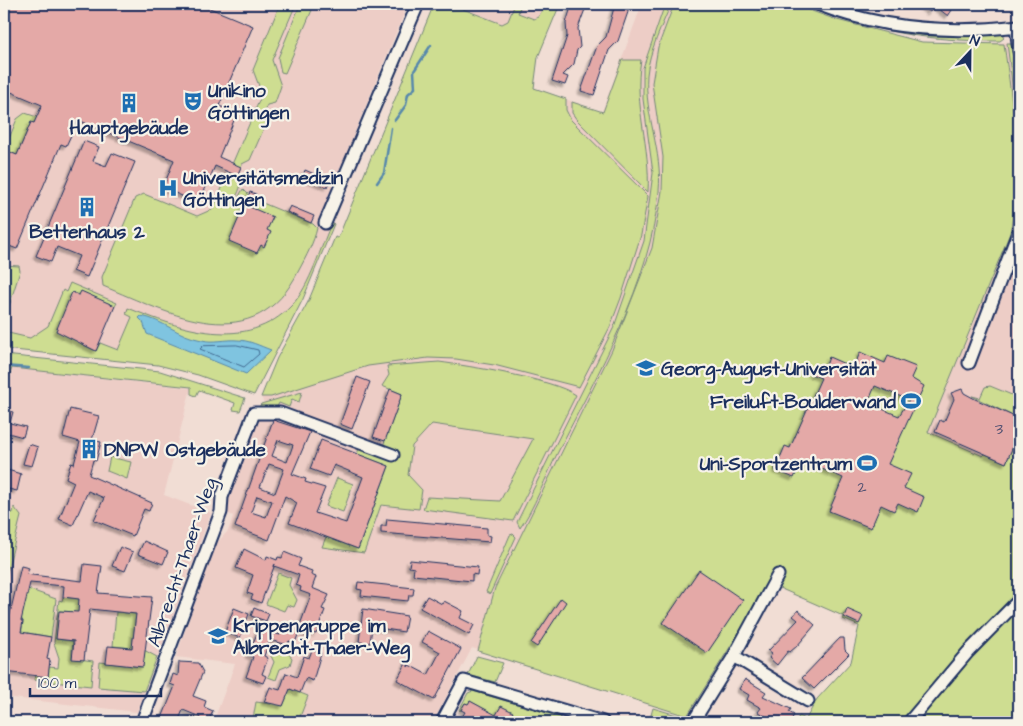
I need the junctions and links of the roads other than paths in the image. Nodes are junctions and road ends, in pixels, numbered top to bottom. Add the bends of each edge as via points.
1 (418, 4) edge
2 (818, 4) edge
3 (1018, 26) edge
4 (1019, 51) edge
5 (325, 223) dead end
6 (1019, 230) edge
7 (969, 363) dead end
8 (393, 455) dead end
9 (778, 575) dead end
10 (1019, 600) edge
11 (734, 656) junction
12 (808, 701) dead end
13 (142, 722) edge
14 (442, 722) edge
15 (603, 722) edge
16 (693, 722) edge
17 (909, 722) edge

1 - 5 street
2 - 3 street via 909,27
3 - 4 street
6 - 7 street
8 - 13 street, Albrecht-Thaer-Weg via 280,413 254,413 222,497 221,512
9 - 11 street
10 - 17 street via 968,652
11 - 12 street
11 - 16 street
14 - 15 street via 464,681

